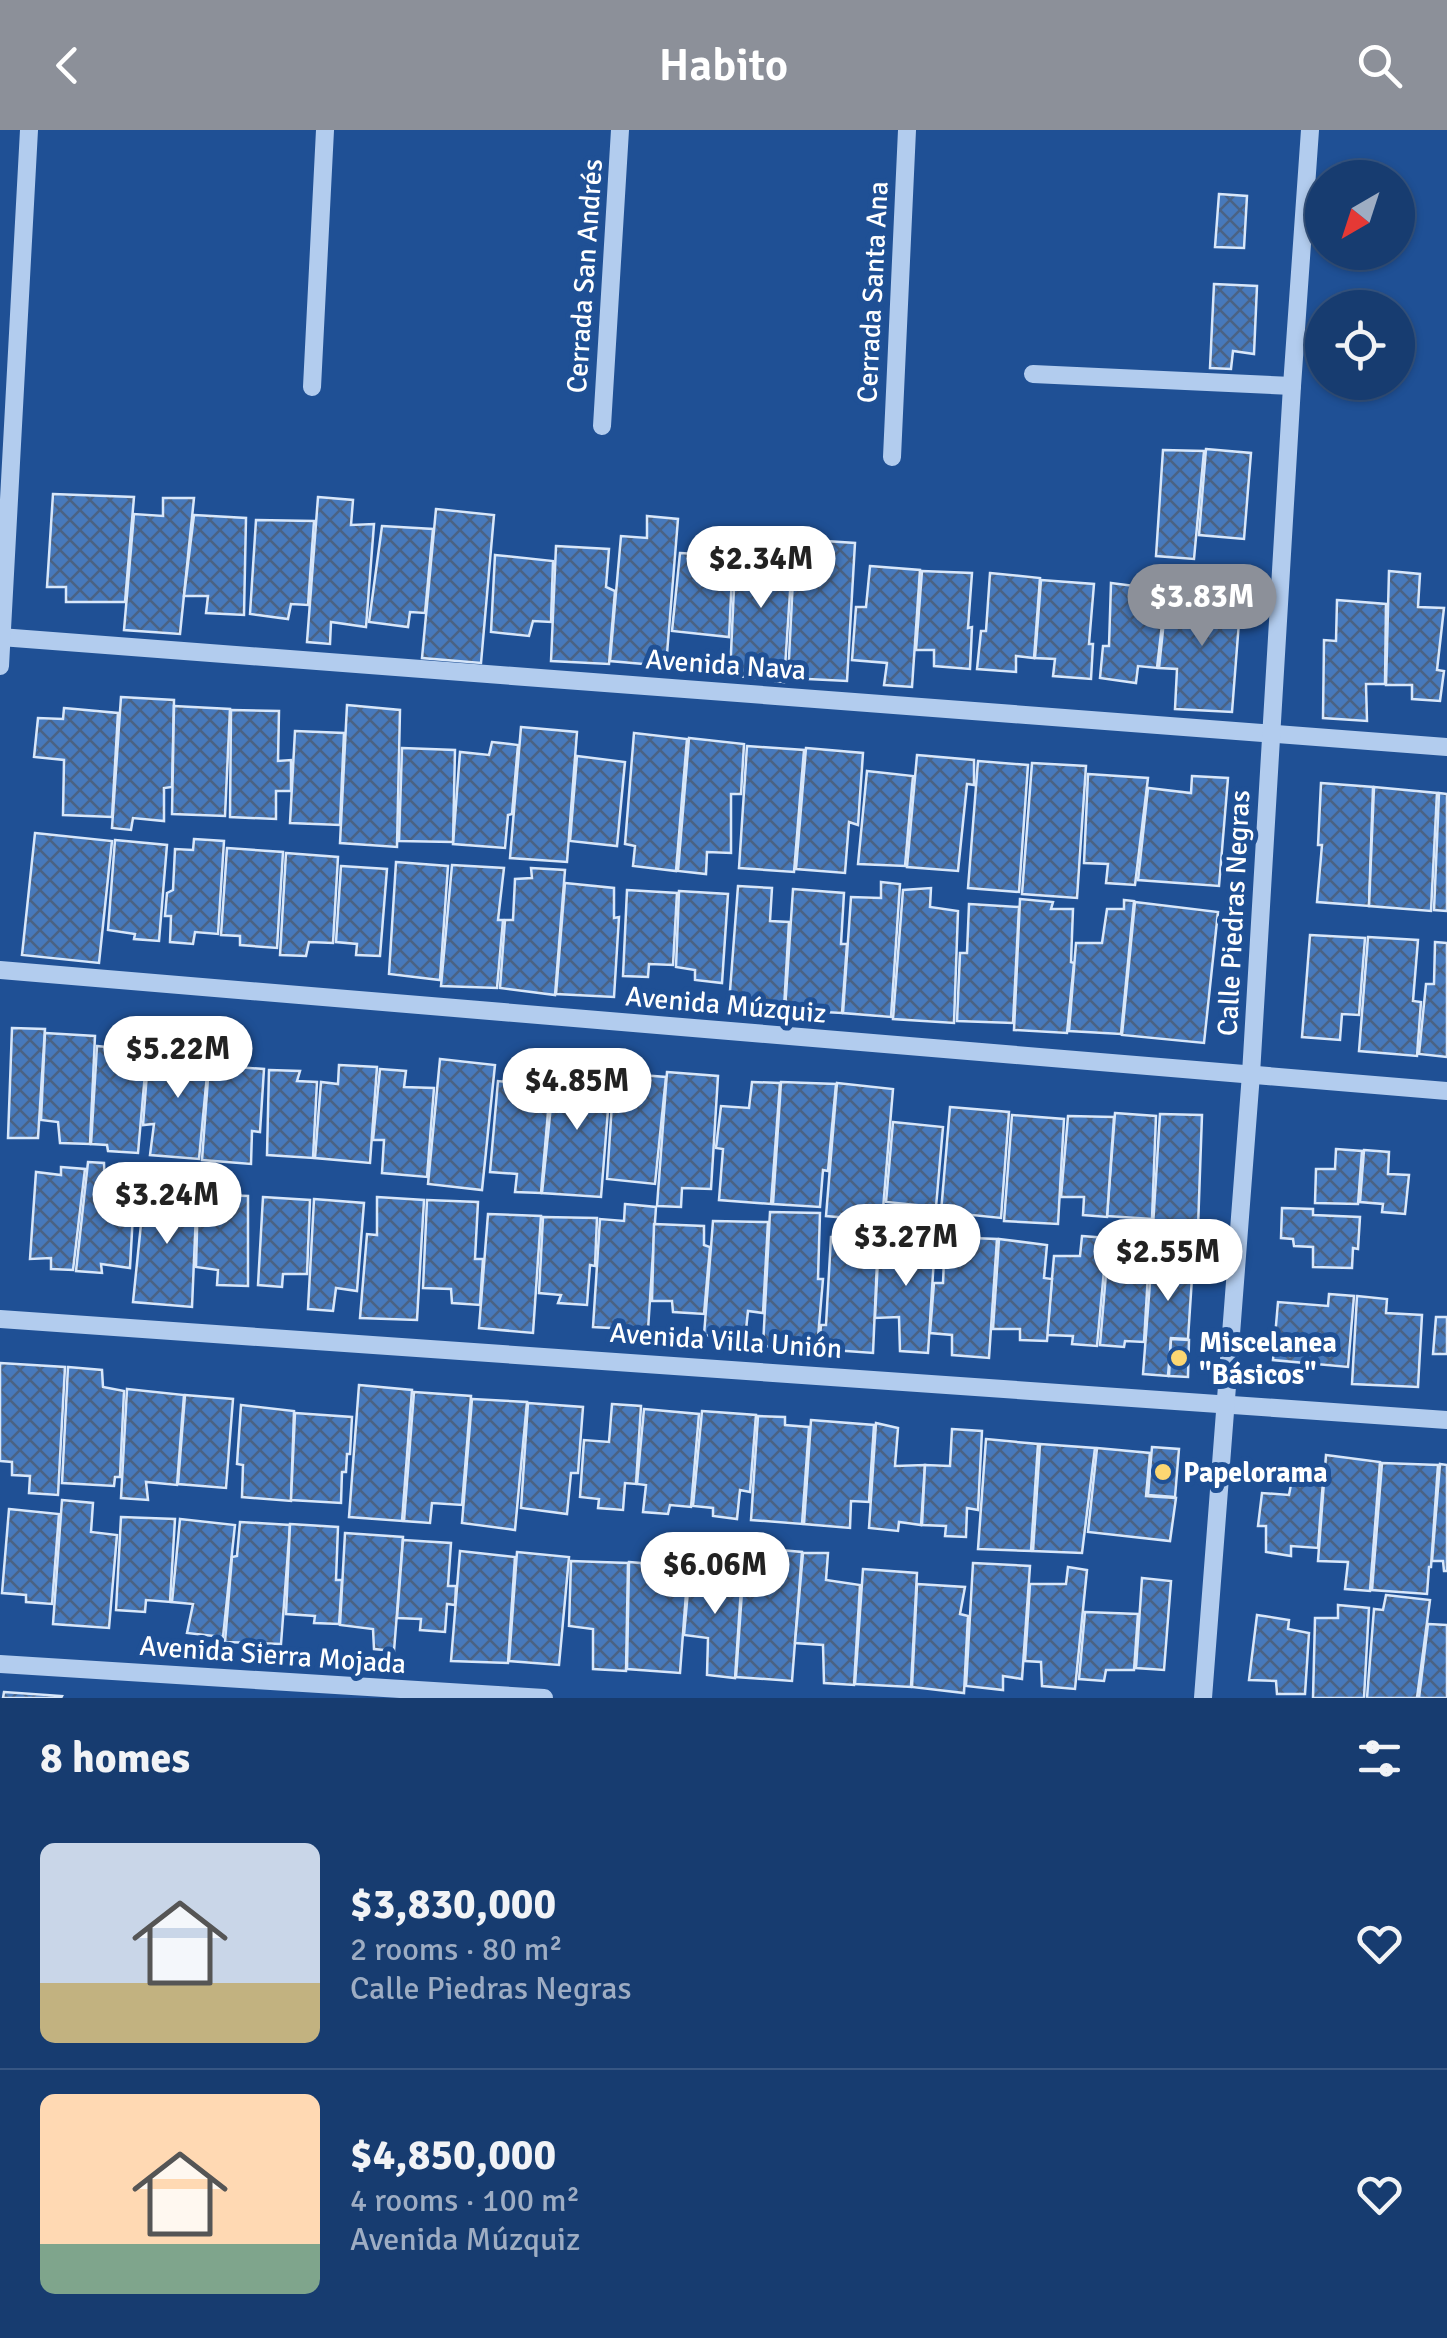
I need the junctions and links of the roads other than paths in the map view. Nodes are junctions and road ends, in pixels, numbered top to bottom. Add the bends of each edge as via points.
1 (29, 130) edge
2 (325, 130) edge
3 (620, 130) edge
4 (907, 130) edge
5 (1310, 130) edge
6 (1032, 374) dead end
7 (1292, 386) junction
8 (312, 387) dead end
9 (602, 426) dead end
10 (892, 457) dead end
11 (1, 637) edge
12 (0, 666) edge
13 (1271, 733) junction
14 (1447, 746) edge
15 (0, 970) edge
16 (1250, 1074) junction
17 (1447, 1091) edge
18 (0, 1319) edge
19 (1226, 1402) junction
20 (1447, 1420) edge
21 (0, 1664) edge
22 (544, 1698) edge
23 (1202, 1698) edge

1 - 11 street
2 - 8 street
3 - 9 street, Cerrada San Andrés
4 - 10 street, Cerrada Santa Ana
5 - 7 street, Calle Piedras Negras
6 - 7 street
7 - 13 street, Calle Piedras Negras
11 - 12 street
11 - 13 street, Avenida Nava
13 - 14 street, Avenida Nava
13 - 16 street, Calle Piedras Negras
15 - 16 street, Avenida Múzquiz
16 - 17 street, Avenida Múzquiz
16 - 19 street, Calle Piedras Negras
18 - 19 street, Avenida Villa Unión
19 - 20 street, Avenida Villa Unión
19 - 23 street, Calle Piedras Negras
21 - 22 street, Avenida Sierra Mojada

